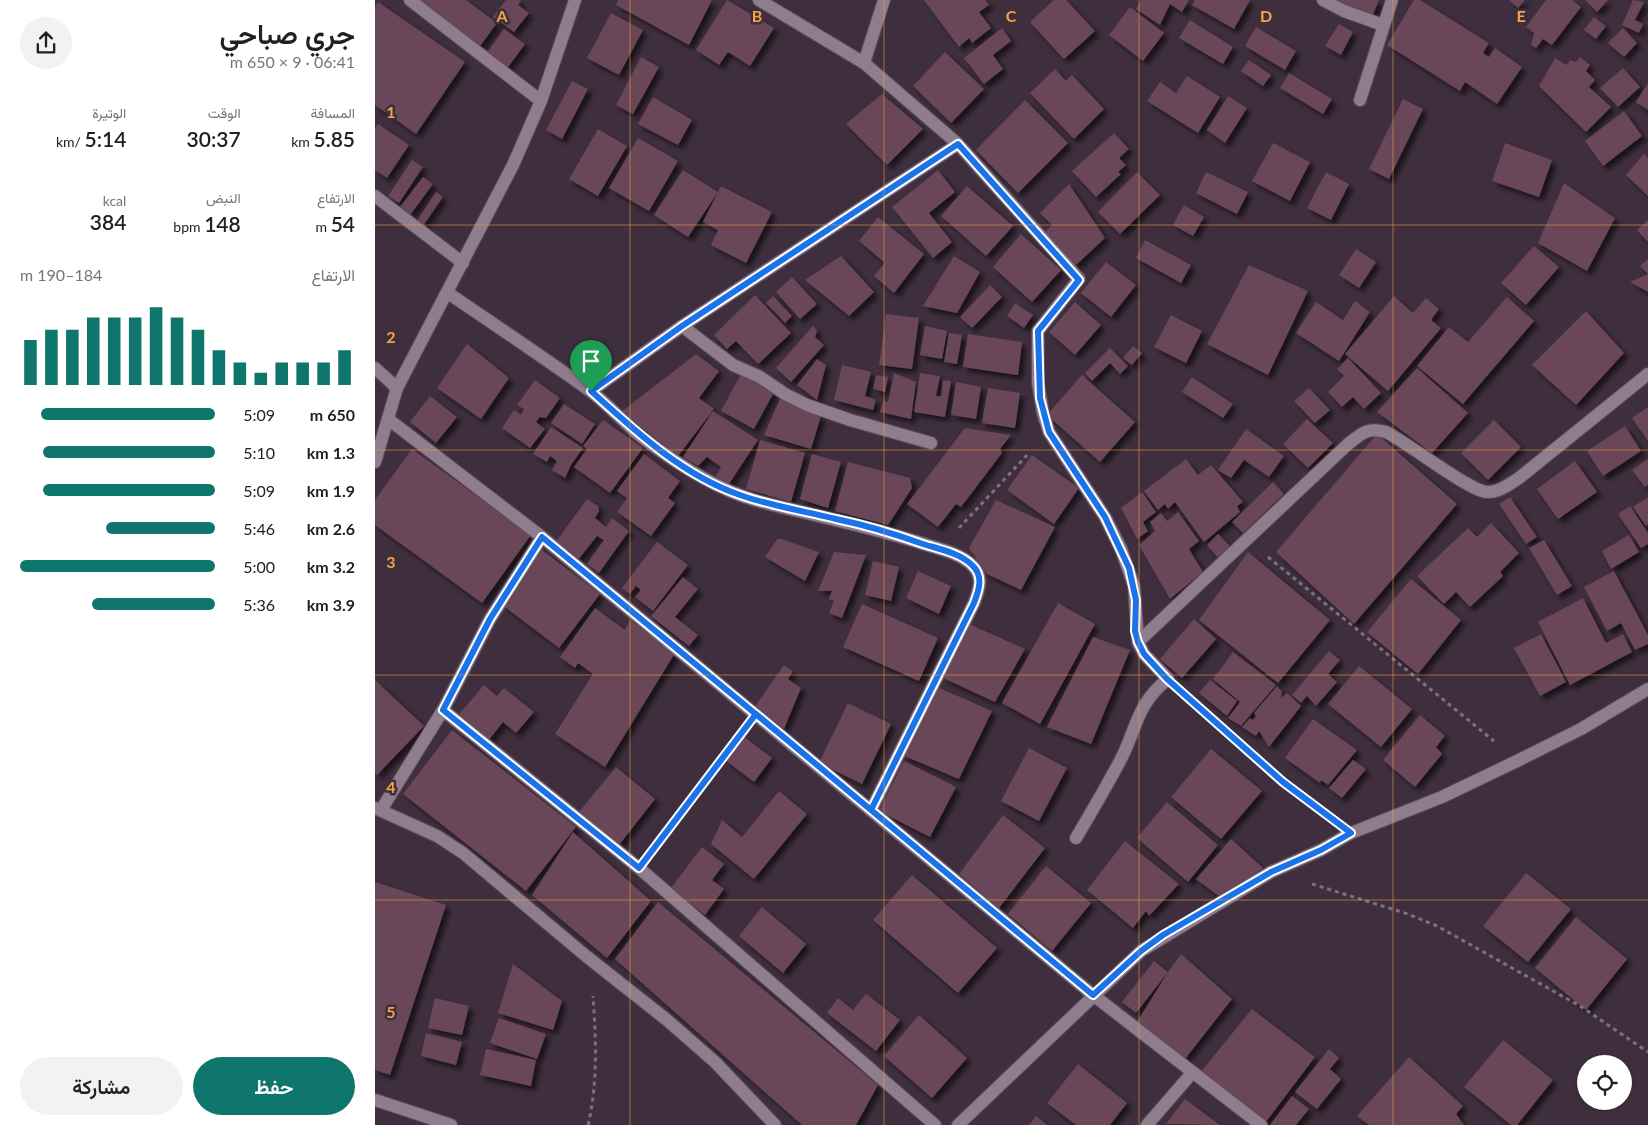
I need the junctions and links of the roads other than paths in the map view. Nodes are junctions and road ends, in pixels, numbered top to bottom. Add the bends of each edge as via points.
1 (410, 0) edge
2 (575, 0) edge
3 (759, 0) edge
4 (884, 0) edge
5 (1323, 0) edge
6 (1392, 0) edge
7 (1383, 25) junction
8 (864, 63) junction
9 (1360, 100) dead end
10 (541, 101) junction
11 (958, 144) junction
12 (375, 196) edge
13 (463, 263) junction
14 (448, 293) junction
15 (682, 326) junction
16 (375, 368) edge
17 (1648, 374) edge
18 (397, 388) junction
19 (591, 391) junction
20 (388, 419) junction
21 (931, 443) dead end
22 (375, 462) edge
23 (542, 537) junction
24 (1138, 642) junction
25 (1648, 688) edge
26 (443, 710) junction
27 (378, 809) edge
28 (871, 810) junction
29 (1076, 838) dead end
30 (1093, 995) junction
31 (1192, 1073) junction
32 (375, 1100) edge
33 (451, 1125) edge
34 (775, 1125) edge
35 (935, 1125) edge
36 (958, 1125) edge
37 (1147, 1125) edge
38 (1261, 1125) edge

1 - 10 street
2 - 10 street
3 - 8 street
4 - 8 street
5 - 7 street
6 - 7 street
7 - 9 street
8 - 11 street
10 - 13 street via 513,165
11 - 15 street
11 - 24 street via 1079,280 1038,331 1040,398 1049,432 1105,517 1129,568 1136,600
12 - 13 street
13 - 14 street
14 - 18 street
14 - 19 street
15 - 19 street
15 - 21 street via 733,364 760,376 807,405
16 - 18 street
17 - 24 street via 1519,478 1488,492 1470,485 1386,432 1367,431 1347,445
18 - 20 street
19 - 28 street via 643,438 703,478 737,494 941,549 972,565 979,576 974,603
20 - 22 street
20 - 23 street
23 - 26 street via 490,619
23 - 28 street
24 - 29 street via 1144,654 1167,679 1143,705 1121,759
25 - 30 street via 1581,729 1517,761 1442,797 1351,833 1271,872 1149,945
26 - 27 street
26 - 35 street via 639,868
27 - 34 street via 437,836 463,853 688,1038
28 - 30 street
30 - 31 street
30 - 36 street via 1022,1067
31 - 37 street
31 - 38 street
32 - 33 street

